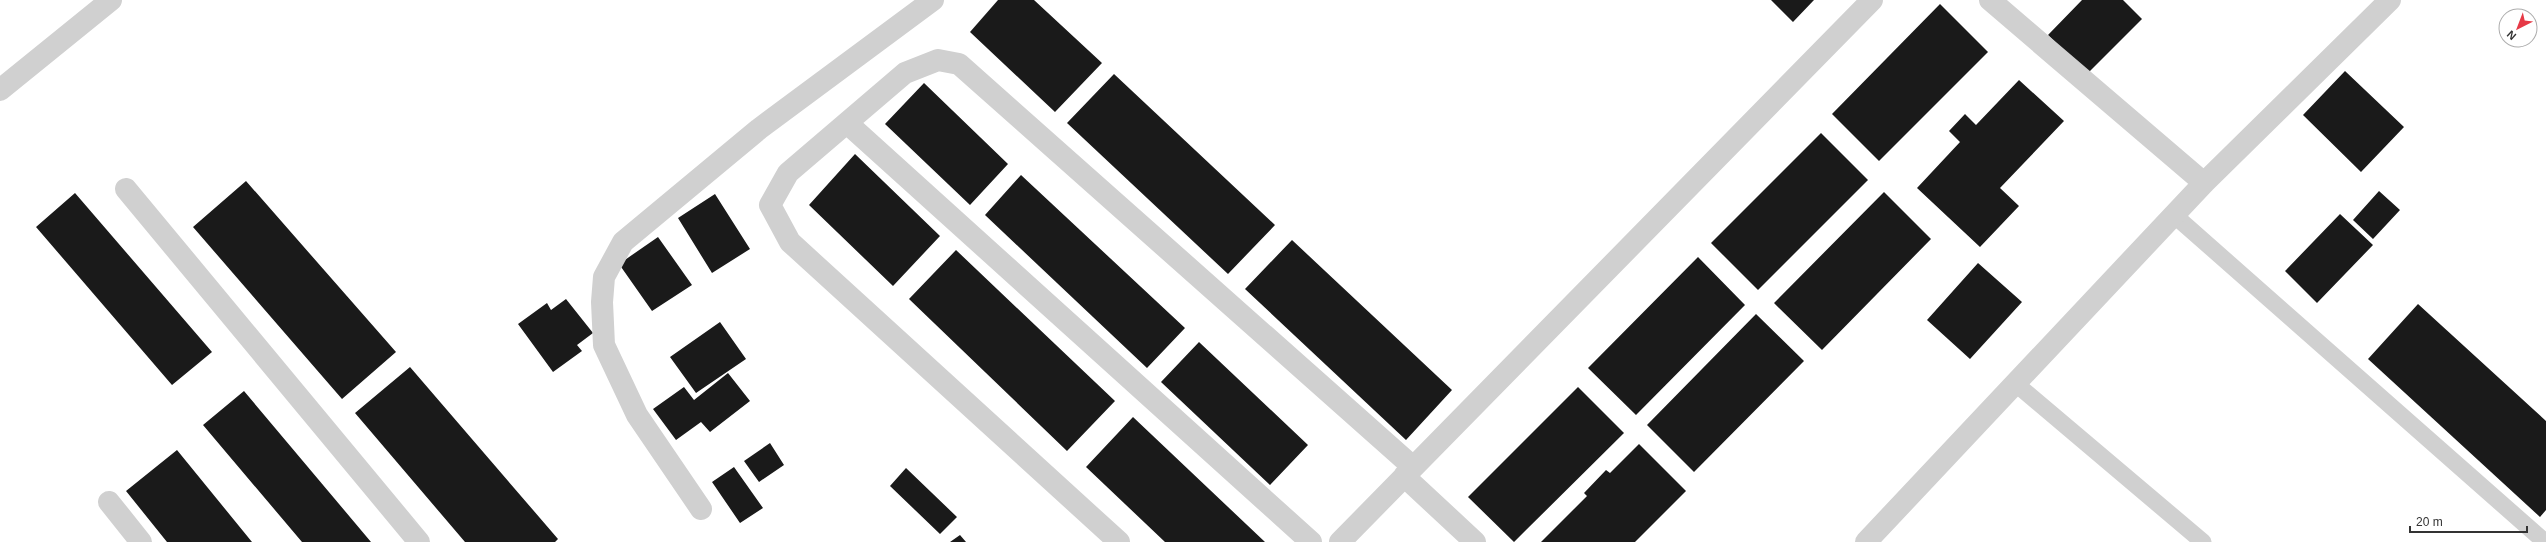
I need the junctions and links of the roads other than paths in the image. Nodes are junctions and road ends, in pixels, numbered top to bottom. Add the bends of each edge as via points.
1 (111, 0) edge
2 (933, 0) edge
3 (1872, 0) edge
4 (1990, 0) edge
5 (2390, 0) edge
6 (0, 90) edge
7 (847, 123) junction
8 (2204, 183) junction
9 (126, 190) dead end
10 (2174, 215) junction
11 (2015, 384) junction
12 (1408, 471) junction
13 (109, 502) dead end
14 (701, 509) dead end
15 (141, 542) edge
16 (419, 542) edge
17 (1119, 542) edge
18 (1311, 542) edge
19 (1340, 542) edge
20 (1475, 542) edge
21 (1866, 542) edge
22 (2204, 542) edge
23 (2545, 542) edge

1 - 6 street
2 - 14 street via 759,129 623,242 604,277 604,345 637,415
3 - 12 street
4 - 8 street
5 - 8 street
7 - 12 street via 905,73 938,60 959,64
7 - 17 street via 788,173 770,206 790,242
7 - 18 street
8 - 10 street
9 - 16 street
10 - 11 street
10 - 23 lane
11 - 21 street
11 - 22 lane
12 - 19 street
12 - 20 street
13 - 15 street

